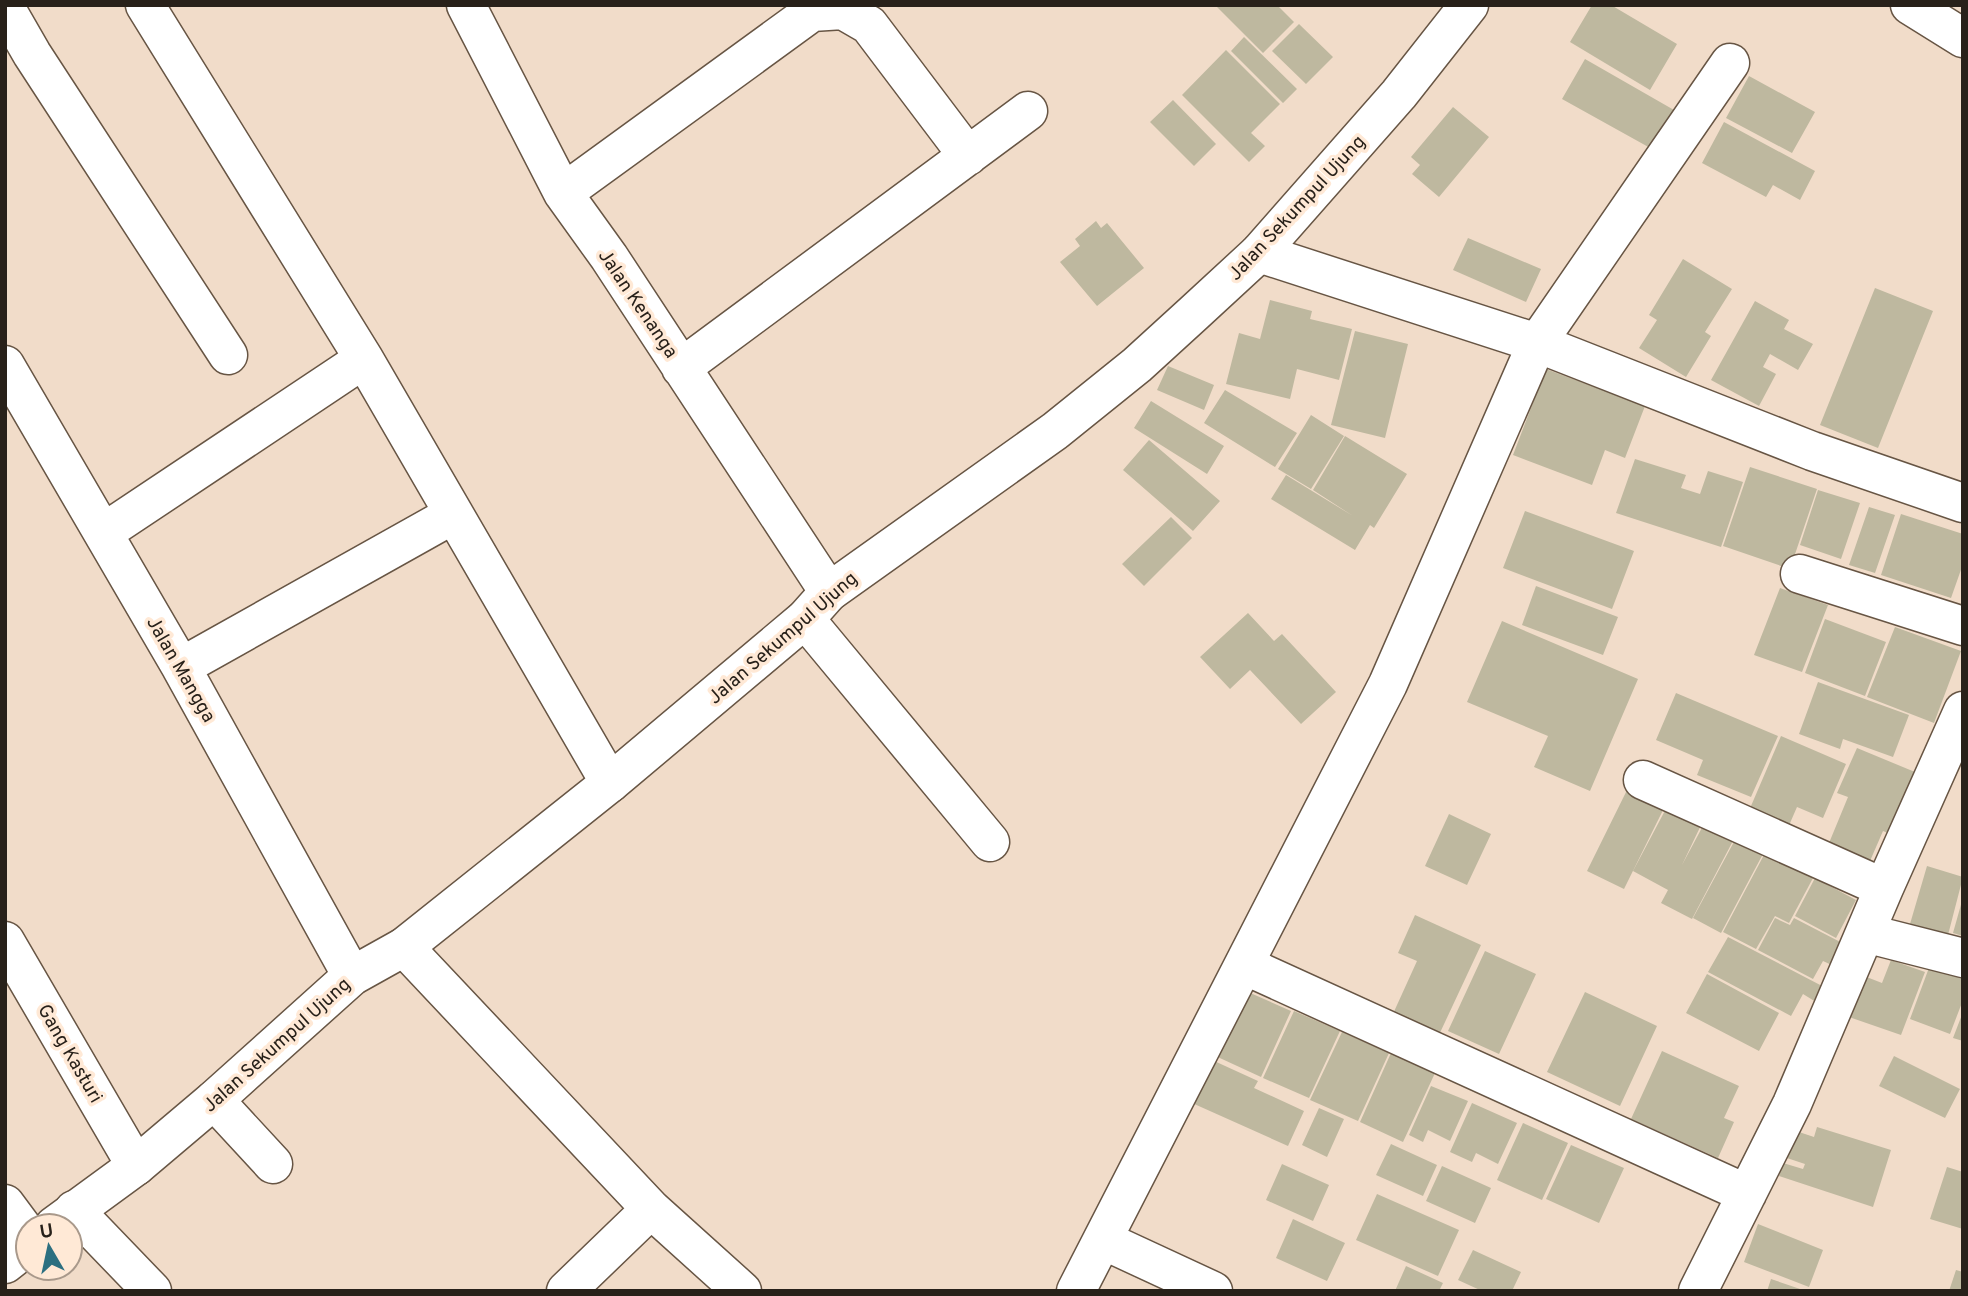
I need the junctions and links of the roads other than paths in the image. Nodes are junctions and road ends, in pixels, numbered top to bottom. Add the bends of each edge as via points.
1 (145, 5) edge
2 (466, 5) edge
3 (1469, 5) edge
4 (1910, 5) edge
5 (5, 7) edge
6 (1963, 38) edge
7 (19, 62) edge
8 (1730, 63) dead end
9 (1028, 111) dead end
10 (968, 156) junction
11 (563, 193) junction
12 (1259, 253) junction
13 (1537, 343) junction
14 (228, 355) dead end
15 (363, 359) junction
16 (5, 365) edge
17 (681, 368) junction
18 (1963, 503) edge
19 (454, 514) junction
20 (103, 533) junction
21 (1800, 574) dead end
22 (817, 606) junction
23 (1963, 626) edge
24 (181, 667) junction
25 (1963, 712) edge
26 (1643, 780) dead end
27 (610, 783) junction
28 (990, 842) dead end
29 (1884, 887) junction
30 (1865, 933) junction
31 (5, 941) edge
32 (404, 947) junction
33 (1963, 958) edge
34 (1244, 965) junction
35 (352, 976) junction
36 (214, 1100) junction
37 (273, 1164) dead end
38 (136, 1166) junction
39 (1746, 1194) junction
40 (651, 1209) junction
41 (72, 1212) edge
42 (84, 1235) edge
43 (1103, 1240) junction
44 (152, 1291) edge
45 (566, 1291) edge
46 (742, 1291) edge
47 (1076, 1291) edge
48 (1213, 1291) edge
49 (1698, 1291) edge

1 - 15 street
2 - 11 street, Jalan Kenanga
3 - 12 street, Jalan Sekumpul Ujung
4 - 6 street
5 - 7 street
7 - 14 street
8 - 13 street
9 - 10 street
10 - 11 street via 869,25 843,10 812,12
10 - 17 street
11 - 17 street, Jalan Kenanga
12 - 13 street
12 - 22 street, Jalan Sekumpul Ujung via 1137,365 1055,431
13 - 18 street via 1812,451
13 - 34 street via 1388,684
15 - 19 street
15 - 20 street
16 - 20 street, Jalan Mangga
17 - 22 street, Jalan Kenanga
19 - 24 street
19 - 27 street
20 - 24 street, Jalan Mangga
21 - 23 street
22 - 27 street, Jalan Sekumpul Ujung
22 - 28 street, Jalan Kenanga
24 - 35 street, Jalan Mangga
25 - 29 street
26 - 29 street
27 - 32 street, Jalan Sekumpul Ujung
29 - 30 street
30 - 33 street
30 - 39 street via 1792,1104
31 - 38 street, Gang Kasturi
32 - 35 street, Jalan Sekumpul Ujung
32 - 40 street
34 - 39 street
34 - 43 street
35 - 36 street, Jalan Sekumpul Ujung
36 - 37 street
36 - 38 street, Jalan Sekumpul Ujung
38 - 41 street, Jalan Sekumpul Ujung
39 - 49 street
40 - 45 street
40 - 46 street
42 - 44 street
43 - 47 street
43 - 48 street

